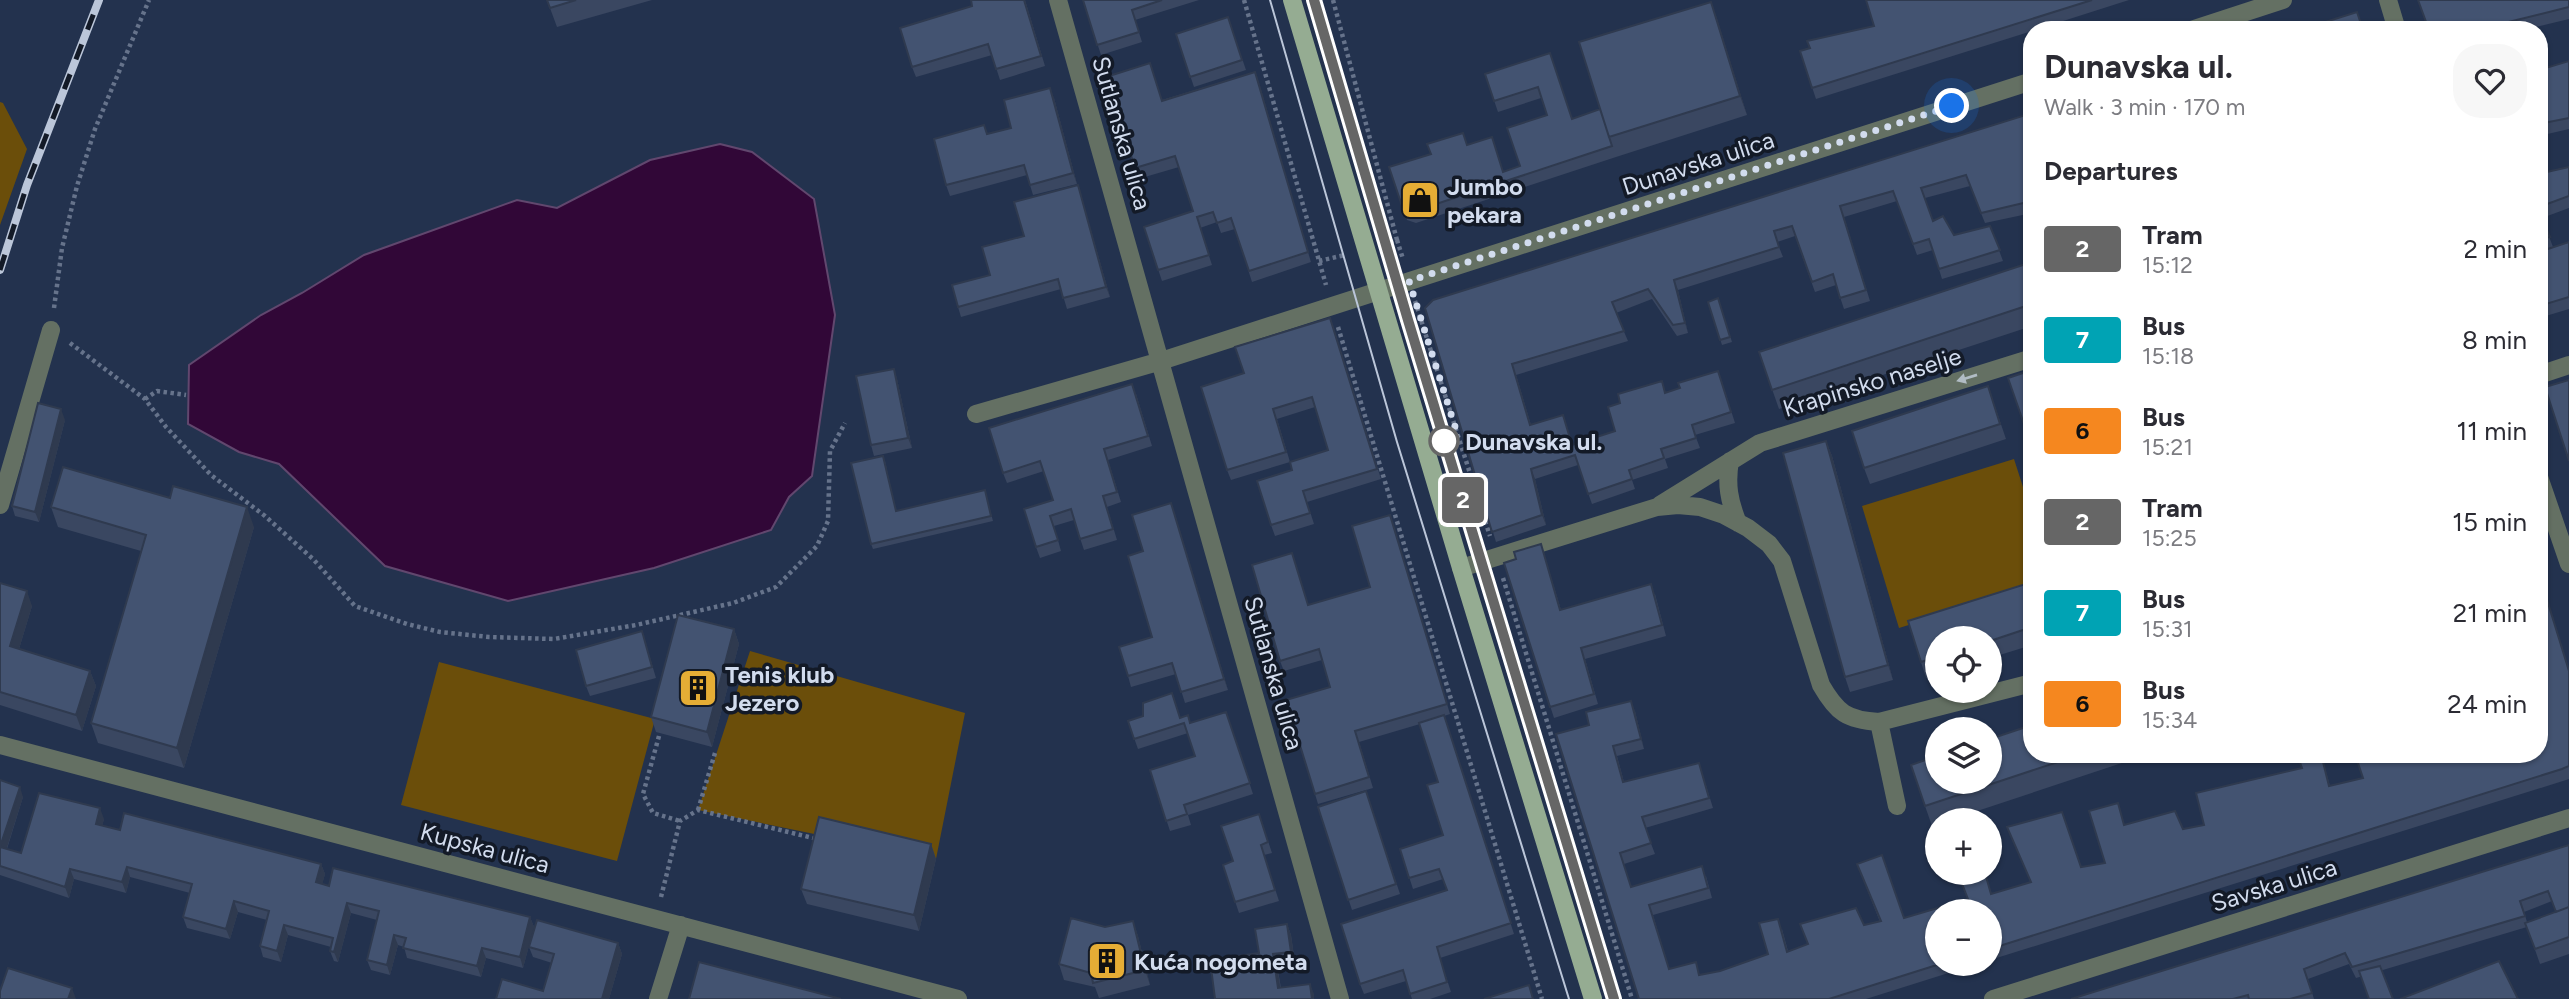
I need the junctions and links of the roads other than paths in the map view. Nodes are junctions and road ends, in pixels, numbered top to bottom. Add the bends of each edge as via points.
1 (1058, 0) edge
2 (1292, 0) edge
3 (2283, 0) edge
4 (2388, 0) edge
5 (2219, 21) edge
6 (2394, 21) edge
7 (2023, 84) edge
8 (1378, 290) junction
9 (51, 330) road end
10 (1161, 360) junction
11 (2023, 361) edge
12 (2569, 365) edge
13 (2548, 372) edge
14 (975, 414) dead end
15 (1730, 461) junction
16 (2548, 503) edge
17 (0, 505) edge
18 (1657, 506) junction
19 (1738, 523) junction
20 (2569, 564) edge
21 (1461, 568) junction
22 (2023, 685) edge
23 (1879, 722) junction
24 (0, 745) edge
25 (1897, 806) dead end
26 (2569, 818) edge
27 (681, 925) junction
28 (658, 999) edge
29 (958, 999) edge
30 (1340, 999) edge
31 (1593, 999) edge
32 (1993, 999) edge

1 - 10 street, Sutlanska ulica
2 - 8 main road
3 - 5 street
4 - 6 street
7 - 8 street, Dunavska ulica
8 - 10 street
8 - 21 main road
9 - 17 street
10 - 14 street
10 - 30 street, Sutlanska ulica
11 -> 15 street, Krapinsko naselje via 1760,443
12 - 13 street
15 - 18 street, Krapinsko naselje
15 - 19 street via 1727,485
16 - 20 street
18 - 19 street, Krapinsko naselje via 1700,507
18 - 21 street, Krapinsko naselje
19 - 23 street, Krapinsko naselje via 1769,544 1782,561 1821,685 1831,702 1843,715
21 - 31 main road
22 - 23 street, Krapinsko naselje
23 - 25 street
24 - 27 street, Kupska ulica
26 - 32 street, Savska ulica
27 - 28 street
27 - 29 street, Kupska ulica

